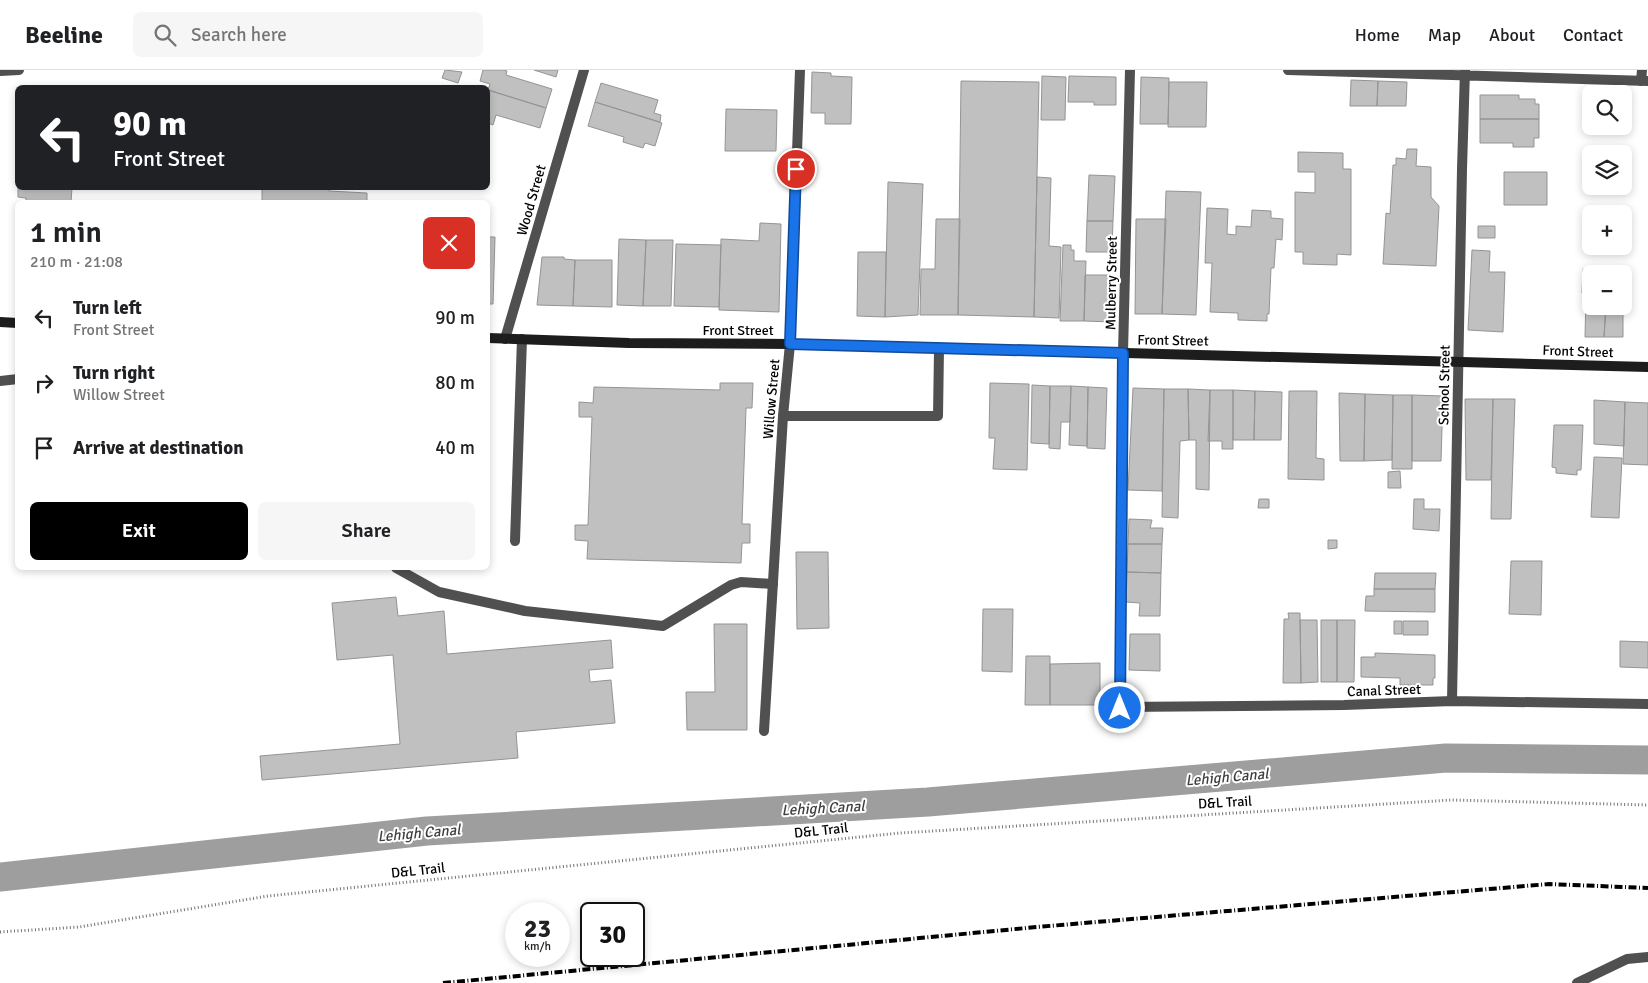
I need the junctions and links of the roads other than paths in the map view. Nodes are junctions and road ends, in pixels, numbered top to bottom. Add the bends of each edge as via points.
1 (19, 70) edge
2 (584, 70) edge
3 (800, 70) edge
4 (1130, 70) edge
5 (1288, 70) edge
6 (1642, 70) edge
7 (0, 72) edge
8 (1465, 72) edge
9 (1645, 81) edge
10 (0, 322) edge
11 (15, 323) edge
12 (490, 338) edge
13 (505, 339) junction
14 (522, 339) junction
15 (790, 344) junction
16 (939, 349) junction
17 (1123, 353) junction
18 (1459, 361) junction
19 (1648, 367) edge
20 (15, 380) edge
21 (0, 381) edge
22 (783, 416) junction
23 (515, 541) dead end
24 (400, 570) edge
25 (773, 584) junction
26 (1452, 701) junction
27 (1648, 704) edge
28 (1120, 708) joint
29 (764, 731) dead end
30 (1648, 957) edge
31 (1577, 983) edge

1 - 7 street
2 - 13 street, Wood Street
3 - 15 street, Willow Street
4 - 17 street, Mulberry Street
5 - 8 street
6 - 9 street
8 - 9 street
8 - 18 street, School Street
10 - 11 main road
12 - 13 main road, Front Street
13 - 14 main road, Front Street
14 - 15 main road, Front Street
14 - 23 street
15 - 16 main road, Front Street
15 - 22 street, Willow Street
16 - 17 main road, Front Street
16 - 22 street via 938,416
17 - 18 main road, Front Street
17 - 28 street, Mulberry Street
18 - 19 main road, Front Street
18 - 26 street, School Street
20 - 21 street
22 - 25 street, Willow Street
24 - 25 street via 439,592 525,611 663,626 731,585 741,582
25 - 29 street, Willow Street
26 - 27 street, Canal Street
26 - 28 street, Canal Street
30 - 31 street via 1627,960

